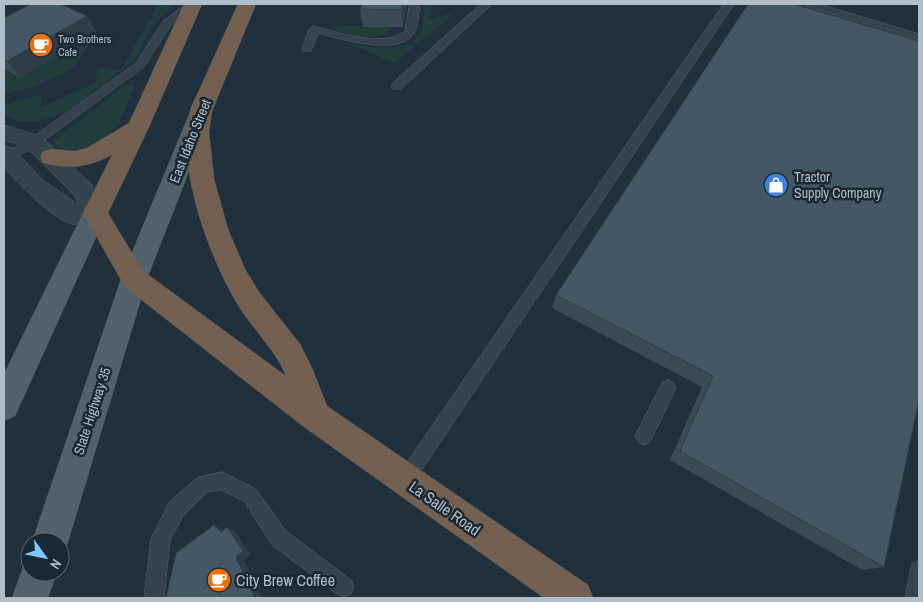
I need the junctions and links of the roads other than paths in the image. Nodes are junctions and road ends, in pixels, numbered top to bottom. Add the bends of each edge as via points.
1 (193, 4) edge
2 (247, 4) edge
3 (415, 4) edge
4 (487, 4) edge
5 (729, 4) edge
6 (809, 4) edge
7 (919, 37) edge
8 (307, 49) dead end
9 (397, 86) dead end
10 (204, 103) junction
11 (138, 127) junction
12 (4, 132) edge
13 (34, 142) junction
14 (5, 157) edge
15 (52, 157) junction
16 (95, 213) junction
17 (134, 279) junction
18 (668, 388) dead end
19 (4, 406) edge
20 (315, 416) junction
21 (644, 436) dead end
22 (405, 480) junction
23 (53, 532) edge
24 (919, 572) edge
25 (36, 582) edge
26 (344, 587) dead end
27 (30, 598) edge
28 (154, 598) edge
29 (575, 598) edge
30 (915, 598) edge

1 - 11 highway
1 - 13 lane via 167,23 140,66
2 - 10 highway, East Idaho Street
3 - 8 lane via 411,28 403,38 370,41 314,29
4 - 9 lane
5 - 22 lane
6 - 7 lane
10 - 17 main road, East Idaho Street
10 - 20 highway via 198,124 198,144 216,230 244,292 290,353
11 - 15 highway via 106,150 81,160 64,161
11 - 16 highway
12 - 13 street
13 - 14 lane
13 - 15 street
14 - 16 street via 35,186 73,215
15 - 16 street via 84,191
16 - 17 highway
16 - 19 main road
17 - 20 highway, La Salle Road
17 - 23 main road, State Highway 35
18 - 21 lane
20 - 22 highway, La Salle Road
22 - 29 highway, La Salle Road
24 - 30 lane
25 - 27 main road
26 - 28 lane via 279,538 250,495 222,481 203,484 176,508 161,539

